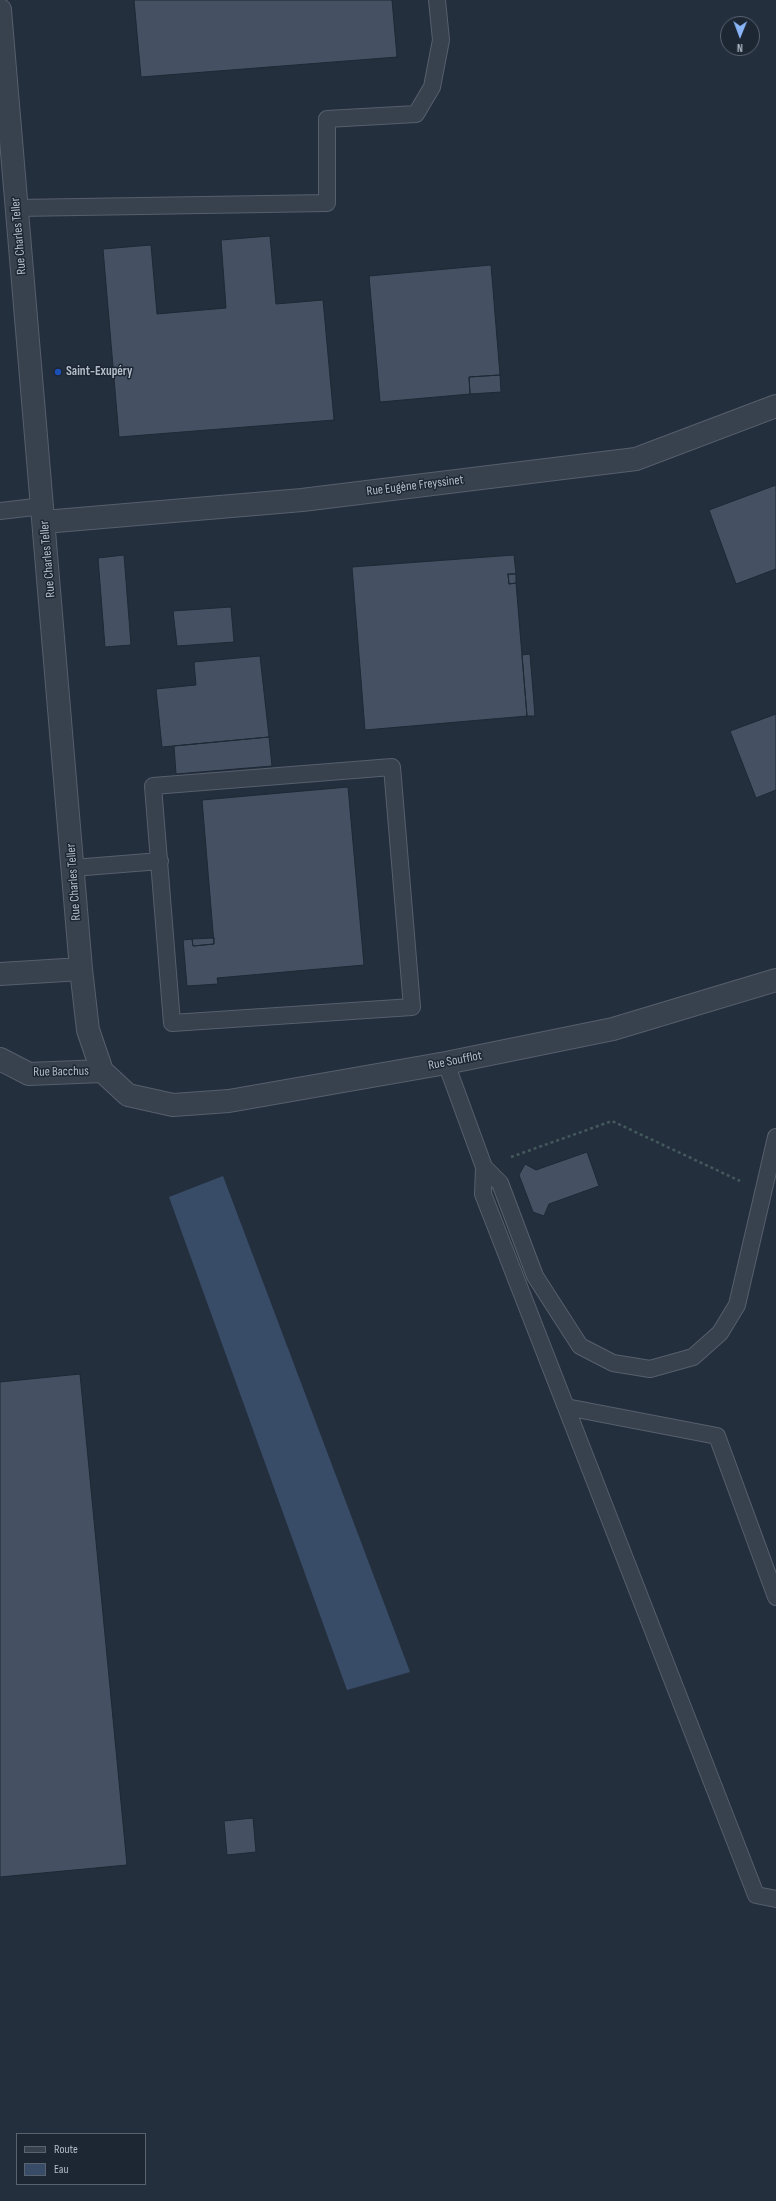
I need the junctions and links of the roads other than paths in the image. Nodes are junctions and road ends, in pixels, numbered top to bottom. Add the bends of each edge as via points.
1 (437, 0) edge
2 (0, 10) edge
3 (17, 208) junction
4 (776, 406) edge
5 (0, 511) edge
6 (44, 514) junction
7 (160, 861) junction
8 (73, 868) junction
9 (81, 969) junction
10 (0, 974) edge
11 (776, 980) edge
12 (0, 1059) edge
13 (446, 1063) junction
14 (102, 1071) junction
15 (128, 1095) joint
16 (776, 1137) edge
17 (484, 1167) junction
18 (566, 1407) junction
19 (776, 1597) edge
20 (776, 1899) edge

1 - 3 lane via 441,40 432,87 416,114 327,119 327,203
2 - 3 street, Rue Charles Teller
3 - 6 street, Rue Charles Teller
4 - 6 street, Rue Eugène Freyssinet via 636,458 302,500
5 - 6 lane
6 - 8 street, Rue Charles Teller
7 - 7 lane via 172,1023 412,1007 392,766 152,786
7 - 8 lane
8 - 9 street, Rue Charles Teller
9 - 10 street
9 - 14 street, Rue Charles Teller via 88,1030
11 - 13 street, Rue Soufflot via 613,1029
12 - 14 street, Rue Bacchus via 29,1074
13 - 15 street, Rue Soufflot via 229,1101 173,1105
13 - 17 lane
14 - 15 street, Rue Charles Teller
16 - 17 lane via 737,1305 720,1333 693,1357 650,1369 613,1363 580,1346 536,1276 500,1183
17 - 18 lane via 483,1194
18 - 19 lane via 717,1436
18 - 20 lane via 756,1896

